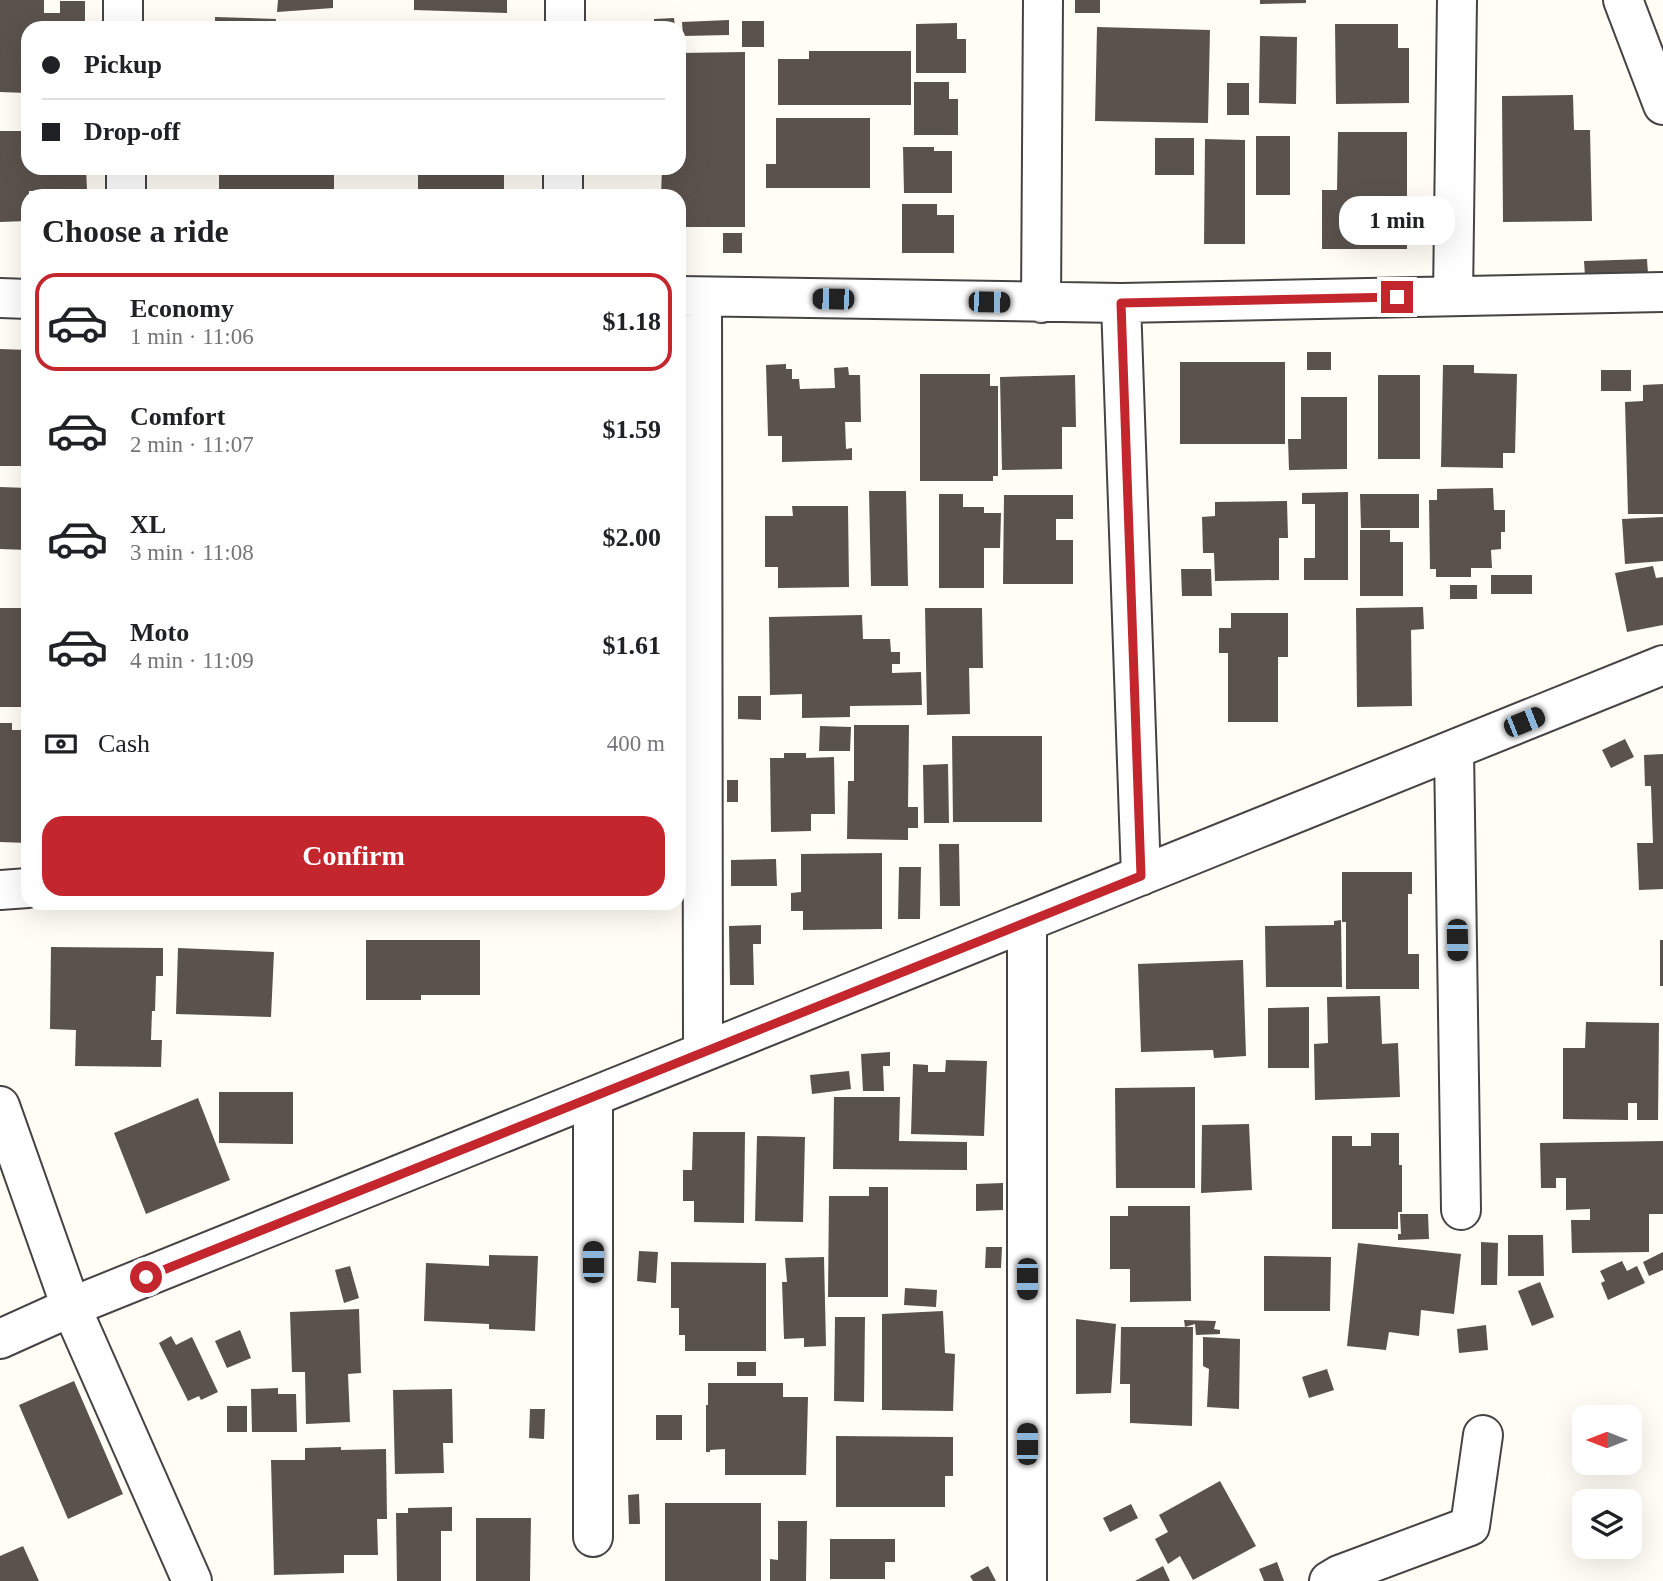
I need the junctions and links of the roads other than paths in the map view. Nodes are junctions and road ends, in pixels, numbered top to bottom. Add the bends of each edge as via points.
1 (123, 0) edge
2 (565, 0) edge
3 (1043, 0) edge
4 (1457, 0) edge
5 (1623, 0) edge
6 (123, 21) edge
7 (565, 21) edge
8 (1651, 35) edge
9 (1663, 105) edge
10 (1663, 292) edge
11 (1453, 296) junction
12 (691, 297) edge
13 (0, 298) edge
14 (21, 299) edge
15 (1041, 303) junction
16 (1121, 303) junction
17 (1663, 665) edge
18 (1454, 750) junction
19 (691, 857) edge
20 (1141, 876) junction
21 (21, 888) edge
22 (0, 890) edge
23 (1027, 923) junction
24 (703, 1052) junction
25 (593, 1097) junction
26 (0, 1106) edge
27 (1461, 1210) dead end
28 (71, 1307) junction
29 (0, 1339) edge
30 (1483, 1435) dead end
31 (593, 1537) dead end
32 (192, 1581) edge
33 (1027, 1581) edge
34 (1329, 1581) edge

1 - 6 street
2 - 7 street
3 - 15 street
4 - 11 street
5 - 8 street
8 - 9 street
10 - 11 street
11 - 16 street
12 - 15 street
12 - 19 street
13 - 14 street
15 - 16 street
16 - 20 street
17 - 18 street
18 - 20 street
18 - 27 street
19 - 24 street
20 - 23 street
21 - 22 street
23 - 24 street
23 - 33 street
24 - 25 street
25 - 28 street
25 - 31 street
26 - 28 street
28 - 29 street
28 - 32 street
30 - 34 street via 1470,1526

